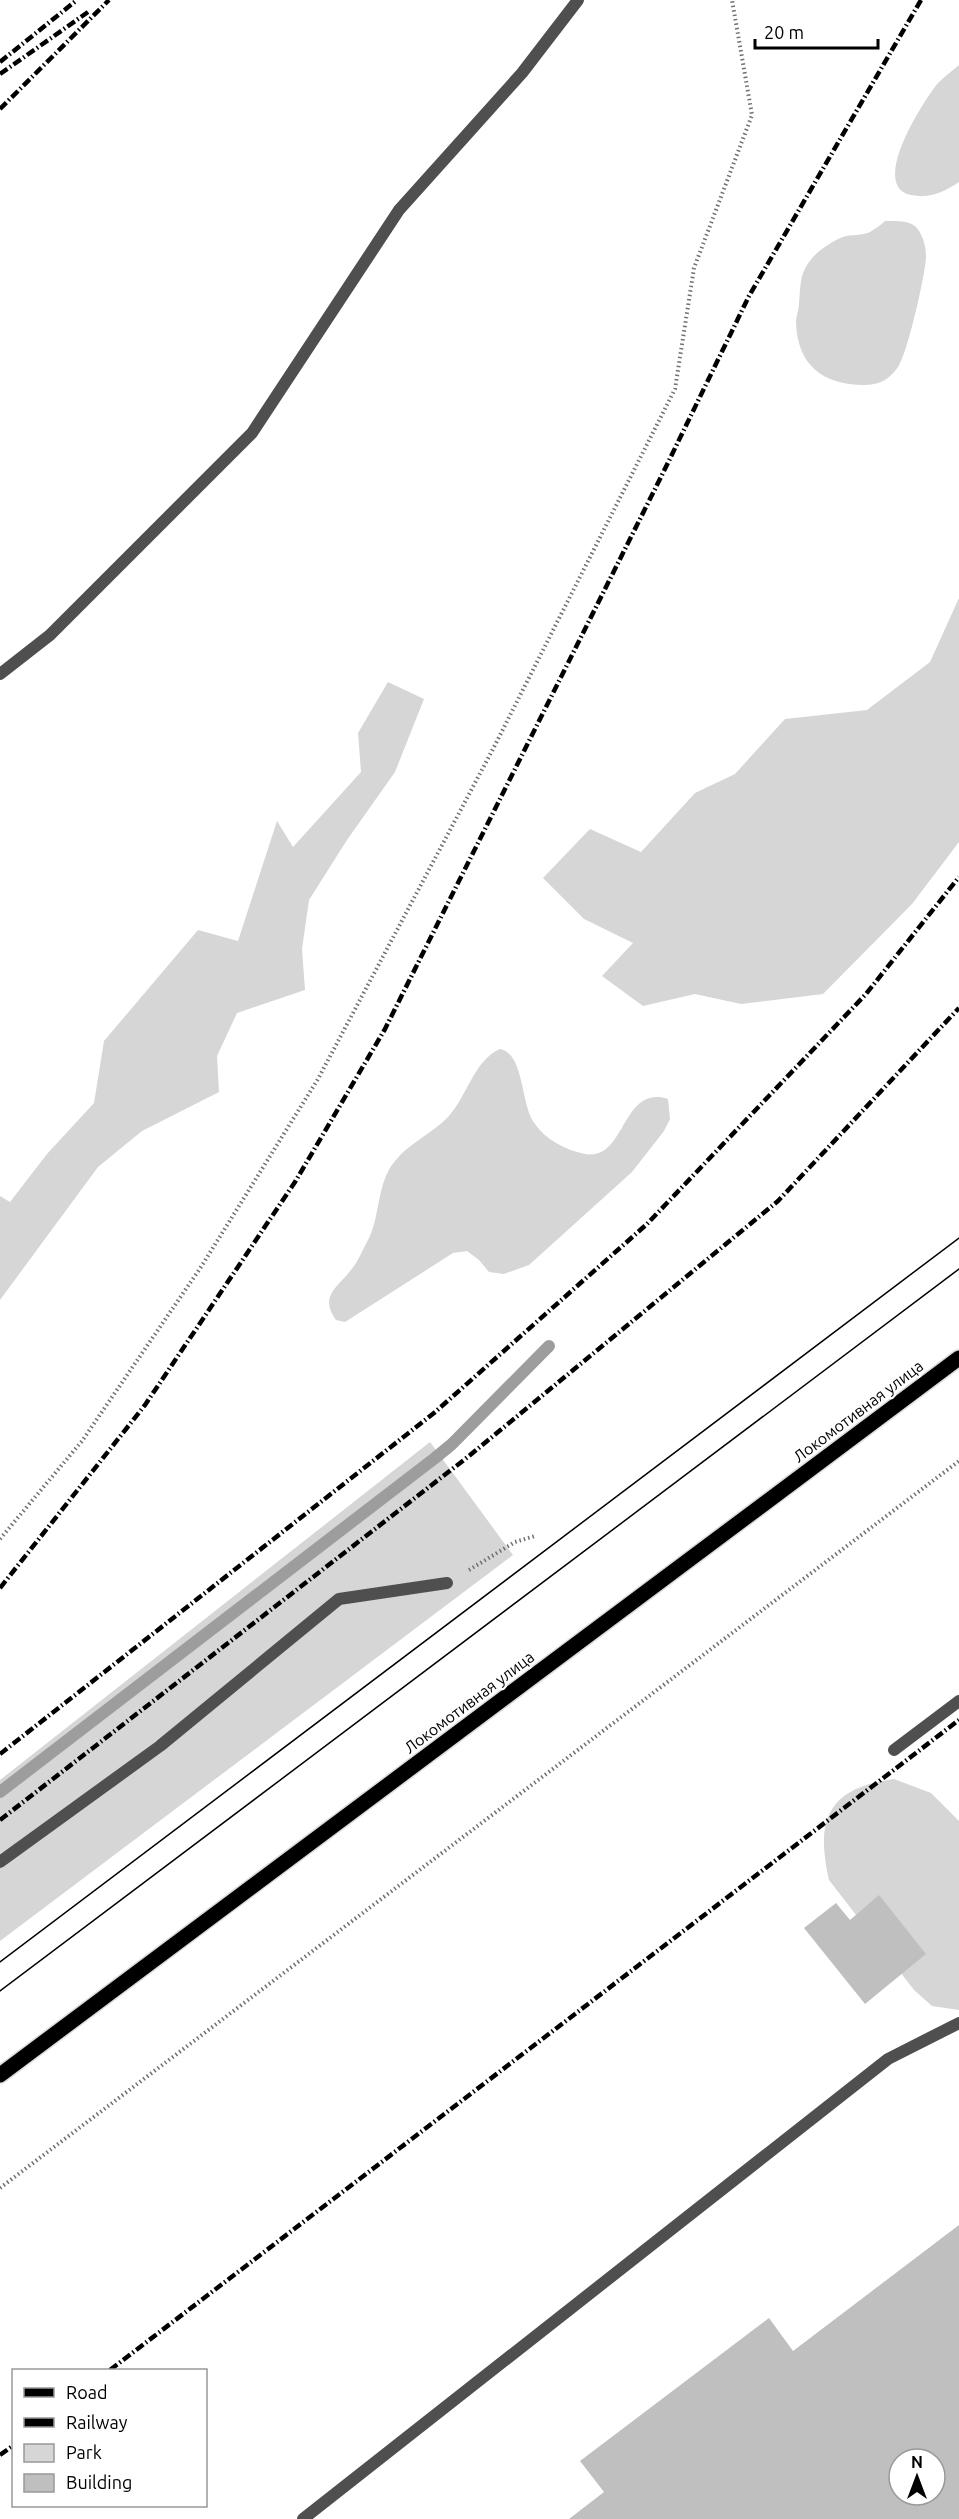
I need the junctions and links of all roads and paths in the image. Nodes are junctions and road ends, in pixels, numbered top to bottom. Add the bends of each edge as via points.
1 (578, 0) edge
2 (732, 0) edge
3 (0, 674) edge
4 (959, 1358) edge
5 (959, 1461) edge
6 (535, 1536) dead end
7 (0, 1539) edge
8 (447, 1584) joint
9 (959, 1701) edge
10 (894, 1750) dead end
11 (0, 1862) edge
12 (959, 2023) edge
13 (0, 2074) edge
14 (0, 2188) edge
15 (303, 2519) edge

1 - 3 lane via 522,73 399,210 252,433 50,635
2 - 7 path via 752,115 694,268 675,389 493,749 318,1079 201,1267 82,1441
4 - 13 main road, Локомотивная улица
5 - 14 path
6 - 8 path via 515,1542
8 - 11 lane via 339,1599 160,1746
9 - 10 lane
12 - 15 lane via 888,2059

